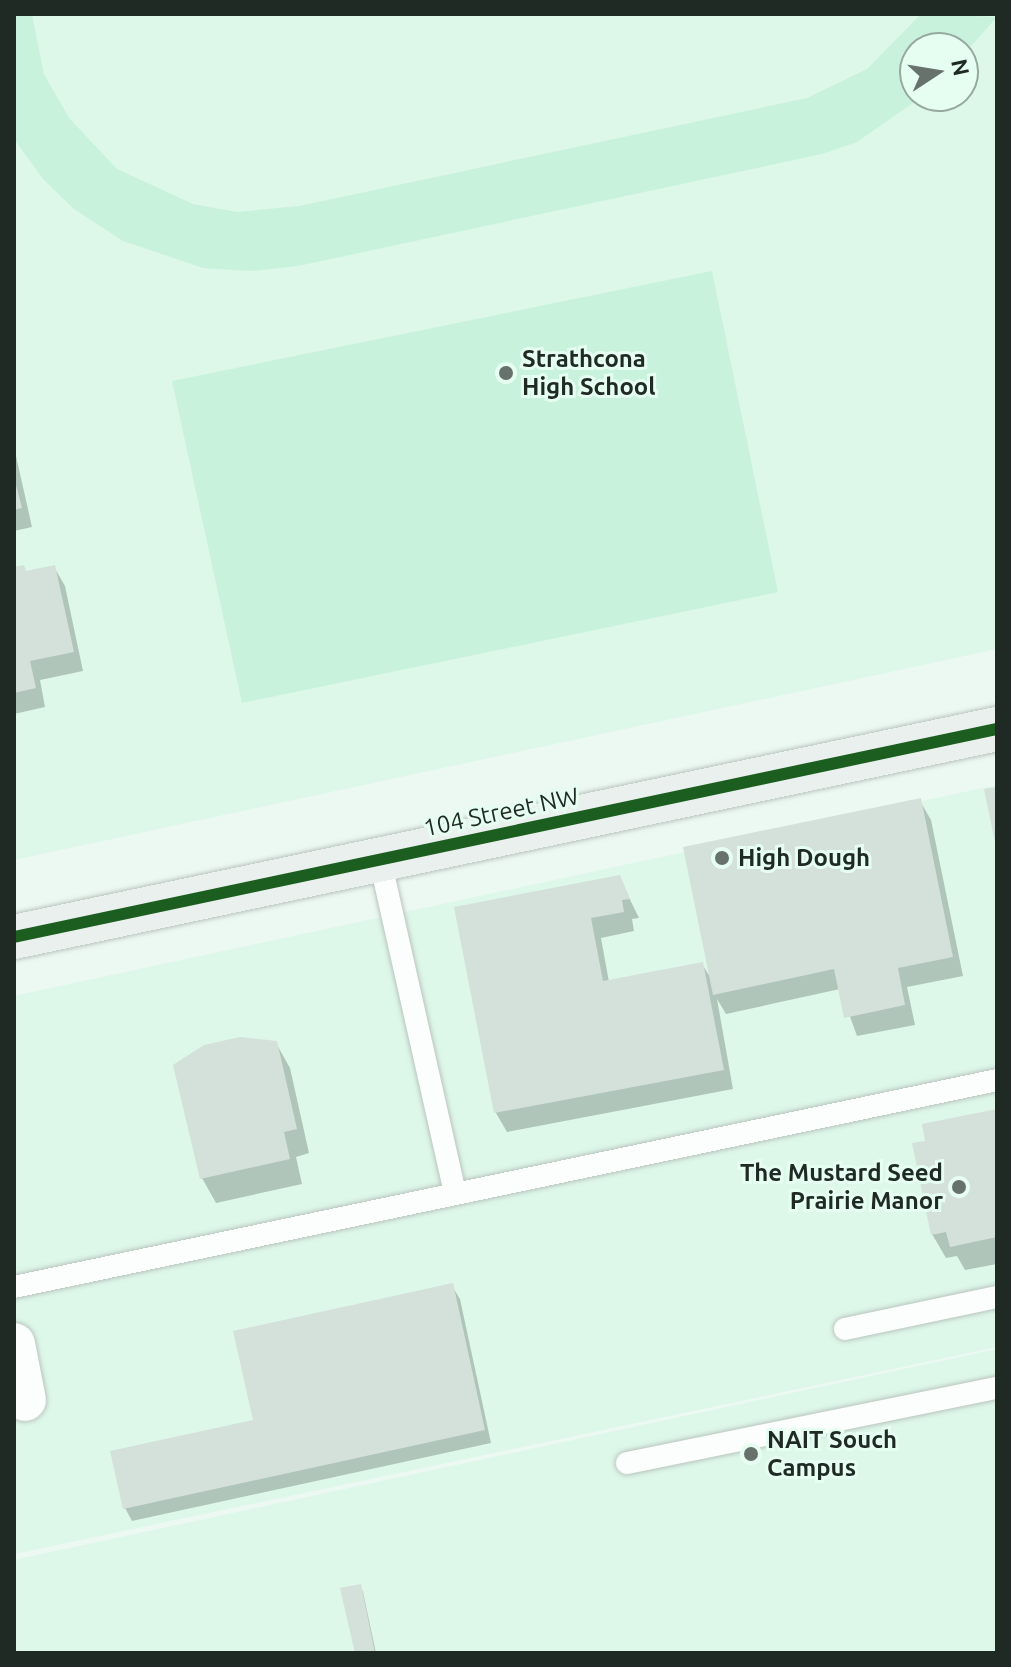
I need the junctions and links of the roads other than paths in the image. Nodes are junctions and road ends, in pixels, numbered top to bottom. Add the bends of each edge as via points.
1 (997, 729) edge
2 (380, 860) junction
3 (14, 937) edge
4 (997, 1080) edge
5 (455, 1194) junction
6 (14, 1287) edge
7 (997, 1297) edge
8 (845, 1329) dead end
9 (14, 1344) edge
10 (997, 1388) edge
11 (25, 1400) dead end
12 (627, 1463) dead end

1 - 2 main road, 104 Street NW
2 - 3 main road, 104 Street NW
2 - 5 lane
4 - 5 lane
5 - 6 lane
7 - 8 lane
9 - 11 street
10 - 12 lane

